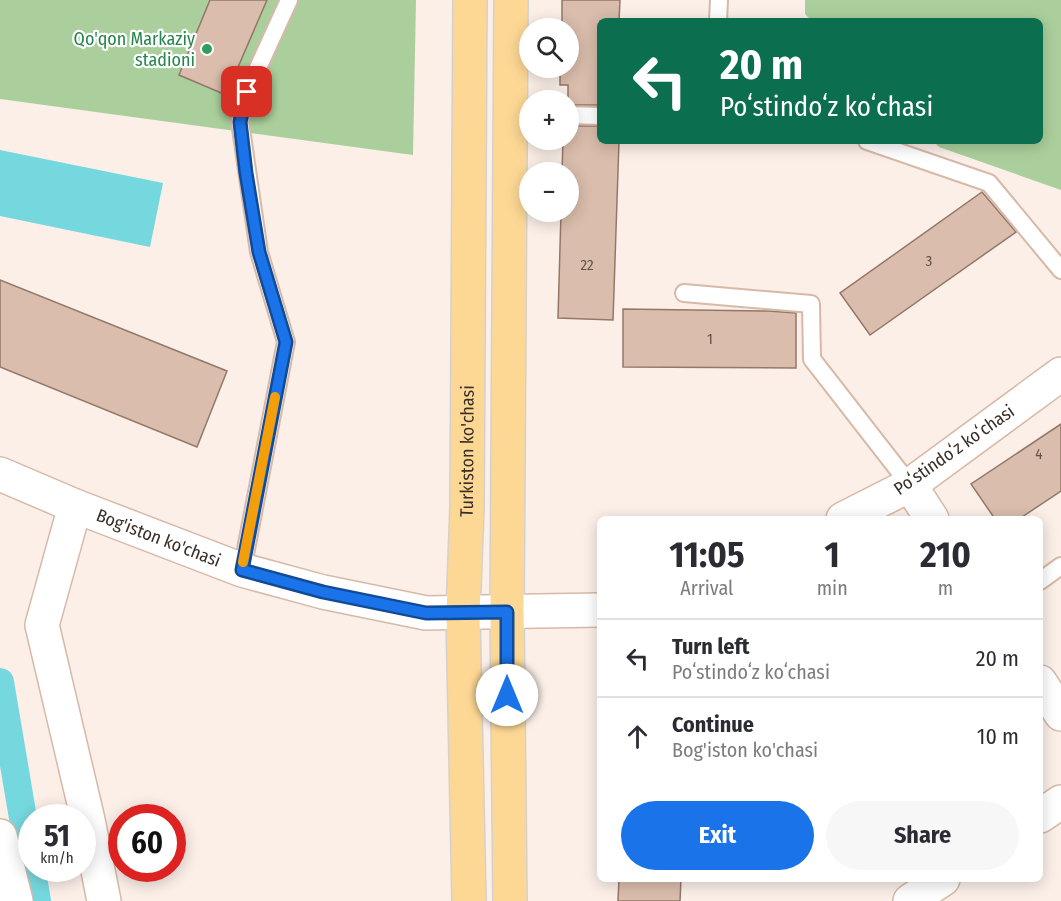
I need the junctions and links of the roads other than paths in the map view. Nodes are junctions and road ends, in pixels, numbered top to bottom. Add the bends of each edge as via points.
1 (290, 0) edge
2 (470, 0) edge
3 (511, 0) edge
4 (719, 0) edge
5 (718, 18) edge
6 (519, 102) edge
7 (579, 115) edge
8 (597, 116) edge
9 (876, 144) edge
10 (519, 150) edge
11 (1061, 270) edge
12 (684, 293) dead end
13 (1061, 374) edge
14 (0, 474) edge
15 (910, 485) junction
16 (75, 506) junction
17 (849, 516) edge
18 (930, 516) edge
19 (1061, 566) edge
20 (242, 570) junction
21 (1043, 579) edge
22 (597, 610) edge
23 (507, 612) junction
24 (463, 614) junction
25 (1043, 687) edge
26 (1061, 714) edge
27 (1061, 802) edge
28 (1043, 814) edge
29 (0, 836) edge
30 (938, 882) edge
31 (16, 901) edge
32 (104, 901) edge
33 (469, 901) edge
34 (510, 901) edge
35 (910, 901) edge

1 - 20 lane via 247,92 240,122 259,252 286,342
2 - 24 main road, Turkiston ko'chasi
3 - 6 main road
4 - 5 lane
7 - 8 lane
9 - 11 lane via 989,183
10 - 23 main road
12 - 15 lane via 811,304 812,359
13 - 15 main road, Poʻstindoʻz koʻchasi
14 - 16 main road, Bog'iston ko'chasi
15 - 17 main road, Poʻstindoʻz koʻchasi
15 - 18 main road
16 - 20 main road, Bog'iston ko'chasi
16 - 32 main road via 42,625
19 - 21 lane
20 - 24 main road, Bog'iston ko'chasi via 426,613
22 - 23 main road
23 - 24 main road
23 - 34 main road
24 - 33 main road, Turkiston ko'chasi
25 - 26 main road
27 - 28 main road
29 - 31 main road
30 - 35 main road

